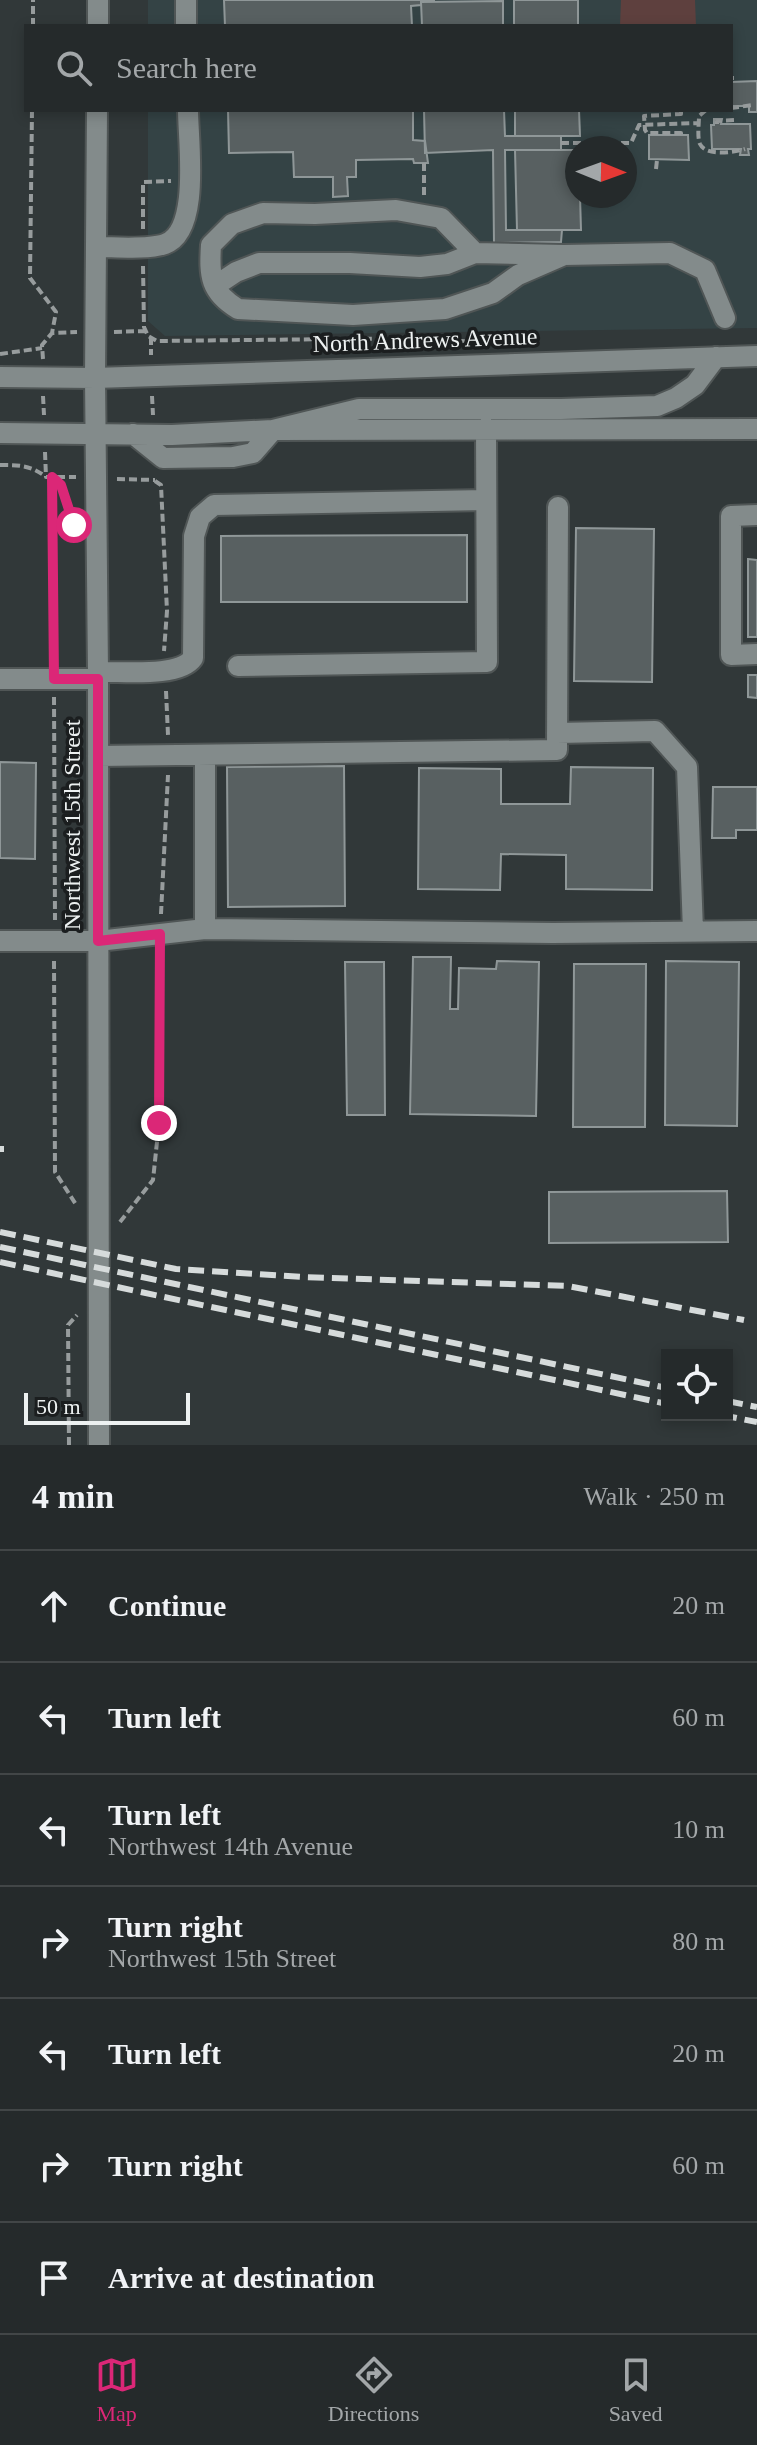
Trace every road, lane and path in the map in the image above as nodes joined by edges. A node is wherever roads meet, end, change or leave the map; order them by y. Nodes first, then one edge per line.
1 (33, 0) edge
2 (98, 0) edge
3 (186, 0) edge
4 (33, 24) edge
5 (98, 24) edge
6 (186, 24) edge
7 (753, 105) dead end
8 (733, 108) edge
9 (32, 112) edge
10 (97, 112) edge
11 (188, 112) edge
12 (681, 112) dead end
13 (704, 112) edge
14 (736, 120) dead end
15 (645, 123) junction
16 (699, 123) junction
17 (717, 124) dead end
18 (681, 135) dead end
19 (561, 143) dead end
20 (745, 149) dead end
21 (657, 160) dead end
22 (424, 163) dead end
23 (656, 169) dead end
24 (189, 181) junction
25 (143, 182) dead end
26 (424, 199) dead end
27 (97, 247) junction
28 (475, 253) junction
29 (564, 255) junction
30 (215, 286) junction
31 (725, 318) dead end
32 (52, 333) dead end
33 (42, 348) dead end
34 (0, 354) edge
35 (757, 356) edge
36 (716, 357) junction
37 (0, 377) edge
38 (95, 378) junction
39 (486, 428) junction
40 (757, 429) edge
41 (273, 430) junction
42 (0, 433) edge
43 (96, 434) junction
44 (0, 465) edge
45 (46, 477) dead end
46 (155, 481) dead end
47 (486, 500) junction
48 (558, 507) dead end
49 (757, 515) edge
50 (74, 525) dead end
51 (757, 654) edge
52 (238, 666) dead end
53 (163, 671) junction
54 (98, 676) junction
55 (0, 679) edge
56 (54, 679) junction
57 (557, 733) junction
58 (168, 755) junction
59 (205, 755) junction
60 (98, 756) junction
61 (205, 929) junction
62 (693, 931) junction
63 (757, 931) edge
64 (160, 934) junction
65 (0, 941) edge
66 (55, 941) junction
67 (98, 941) junction
68 (83, 1216) dead end
69 (113, 1230) dead end
70 (82, 1309) dead end
71 (69, 1445) edge
72 (99, 1445) edge

1 - 4 path
2 - 5 street
3 - 6 street
7 - 8 path
9 - 32 path
10 - 27 street, Northwest 15th Street
11 - 24 street
12 - 15 path
13 - 16 path
14 - 17 path
15 - 16 path
15 - 18 path
15 - 19 path
16 - 20 path
21 - 23 path
22 - 26 path
24 - 25 path
24 - 27 street
27 - 38 street, Northwest 15th Street
28 - 29 street
28 - 30 street
28 - 30 street
29 - 30 street
29 - 31 street
33 - 34 path
35 - 36 street, North Andrews Avenue
36 - 38 street, North Andrews Avenue
36 - 41 street
37 - 38 street, North Andrews Avenue
38 - 43 street, Northwest 15th Street
39 - 40 street
39 - 41 street
39 - 47 street
41 - 43 street
42 - 43 street
43 - 54 street, Northwest 15th Street
44 - 45 path
46 - 53 path
47 - 52 street
47 - 53 street
48 - 57 street
49 - 51 street
50 - 56 path
53 - 54 street
53 - 58 path
54 - 56 street
54 - 60 street, Northwest 15th Street
55 - 56 street
56 - 66 path
57 - 59 street
57 - 62 street
58 - 59 street
58 - 60 street
58 - 64 path
59 - 61 street
60 - 67 street, Northwest 15th Street
61 - 62 street
61 - 64 street
62 - 63 street
64 - 67 street
64 - 69 path
65 - 66 street
66 - 67 street
66 - 68 path
67 - 72 street, Northwest 15th Street
70 - 71 path

